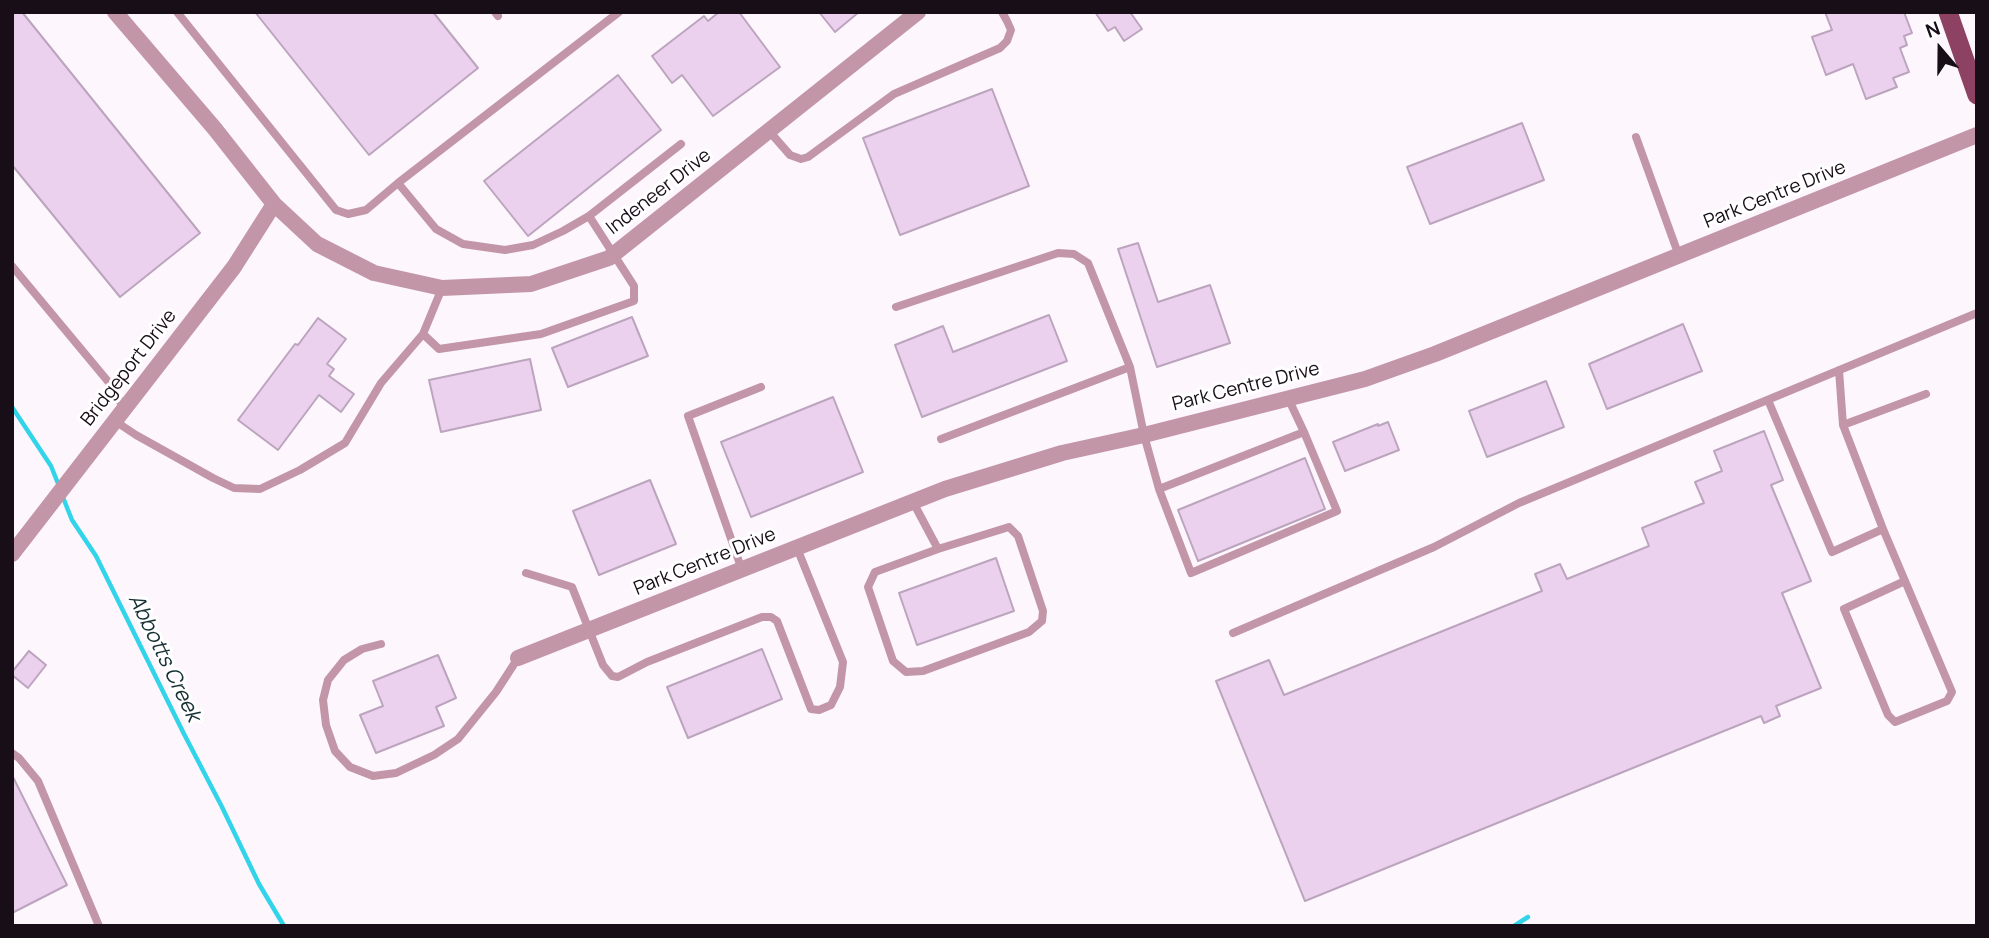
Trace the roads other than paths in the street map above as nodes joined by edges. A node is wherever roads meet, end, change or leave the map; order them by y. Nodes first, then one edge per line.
1 (177, 12) edge
2 (619, 12) edge
3 (918, 12) edge
4 (1002, 12) edge
5 (1948, 12) edge
6 (121, 14) edge
7 (1977, 94) edge
8 (769, 131) junction
9 (1977, 135) edge
10 (1636, 138) dead end
11 (681, 144) dead end
12 (398, 183) junction
13 (274, 204) junction
14 (589, 216) junction
15 (615, 254) junction
16 (1679, 256) junction
17 (12, 266) edge
18 (442, 288) junction
19 (896, 307) dead end
20 (1977, 313) edge
21 (423, 334) junction
22 (1130, 367) junction
23 (1839, 370) junction
24 (761, 387) dead end
25 (1926, 394) dead end
26 (1288, 398) junction
27 (1768, 400) junction
28 (120, 415) junction
29 (1843, 425) junction
30 (1304, 432) junction
31 (1144, 435) junction
32 (941, 439) dead end
33 (1159, 488) junction
34 (913, 502) junction
35 (1883, 529) junction
36 (17, 538) edge
37 (797, 548) junction
38 (938, 549) junction
39 (12, 554) edge
40 (742, 570) junction
41 (526, 573) dead end
42 (1905, 581) junction
43 (589, 630) junction
44 (1233, 633) dead end
45 (381, 644) dead end
46 (518, 658) joint
47 (12, 753) edge
48 (99, 926) edge

1 - 12 lane
2 - 12 lane
3 - 8 street, Indeneer Drive
4 - 8 lane
5 - 7 main road
6 - 13 street, Indeneer Drive
8 - 15 street, Indeneer Drive
9 - 16 street, Park Centre Drive
10 - 16 lane
11 - 14 lane
12 - 14 lane
13 - 18 street, Indeneer Drive
13 - 28 street, Bridgeport Drive
14 - 15 lane
15 - 18 street, Indeneer Drive
15 - 21 lane
16 - 26 street, Park Centre Drive
17 - 28 lane
18 - 21 lane
19 - 22 lane
20 - 23 lane
21 - 28 lane
22 - 31 lane
22 - 32 lane
23 - 27 lane
23 - 29 lane
24 - 40 lane
25 - 29 lane
26 - 30 lane
26 - 31 street, Park Centre Drive
27 - 35 lane
27 - 44 lane
28 - 36 street, Bridgeport Drive
29 - 35 lane
30 - 33 lane
30 - 33 lane
31 - 33 lane
31 - 34 street, Park Centre Drive
34 - 37 street, Park Centre Drive
34 - 38 lane
35 - 42 lane
36 - 39 street, Bridgeport Drive
37 - 40 street, Park Centre Drive
37 - 43 lane
38 - 38 lane
40 - 43 street, Park Centre Drive
41 - 43 lane
42 - 42 lane
43 - 46 street, Park Centre Drive
45 - 46 lane
47 - 48 lane

